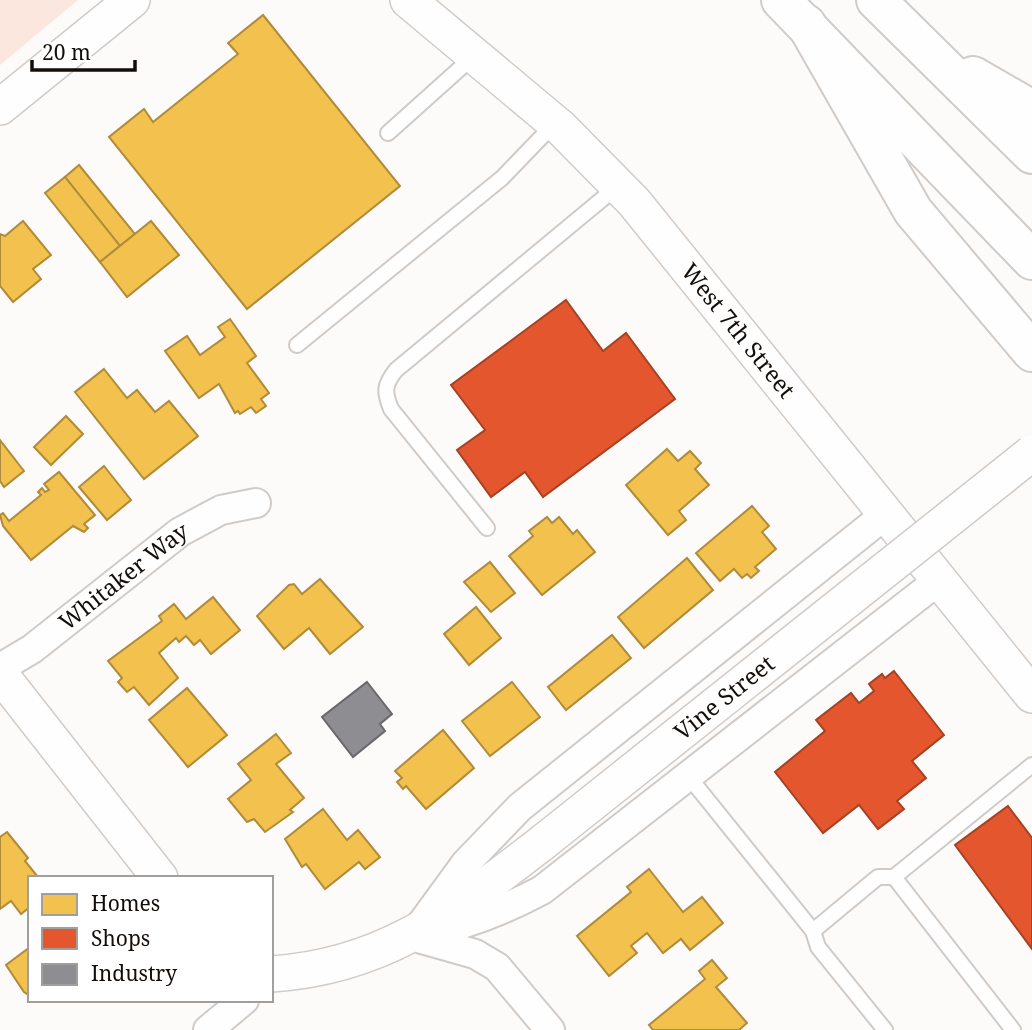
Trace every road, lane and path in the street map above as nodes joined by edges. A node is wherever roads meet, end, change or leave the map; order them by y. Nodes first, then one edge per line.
1 (132, 0) edge
2 (408, 0) edge
3 (876, 0) edge
4 (793, 12) edge
5 (922, 47) junction
6 (475, 55) junction
7 (0, 107) edge
8 (1032, 110) edge
9 (555, 122) junction
10 (388, 133) dead end
11 (1032, 154) edge
12 (619, 186) junction
13 (1032, 260) edge
14 (297, 345) dead end
15 (1032, 352) edge
16 (1032, 453) edge
17 (256, 503) dead end
18 (886, 514) junction
19 (487, 528) dead end
20 (939, 580) junction
21 (0, 668) edge
22 (0, 674) edge
23 (1032, 695) edge
24 (1032, 765) edge
25 (689, 777) junction
26 (158, 876) edge
27 (894, 877) junction
28 (813, 931) junction
29 (412, 937) junction
30 (281, 977) edge
31 (242, 1002) edge
32 (208, 1030) edge
33 (550, 1030) edge
34 (885, 1030) edge
35 (1013, 1030) edge

1 - 7 street
2 - 6 street, West 7th Street
3 - 5 highway
4 - 13 highway
4 - 15 highway
5 - 8 highway
5 - 11 highway
6 - 9 street, West 7th Street
6 - 10 lane
9 - 12 street, West 7th Street
9 - 14 lane
12 - 18 street, West 7th Street
12 - 19 lane
16 - 29 street, Vine Street, bridge
17 - 21 street, Whitaker Way
18 - 20 street, West 7th Street
18 - 29 street, Vine Street
20 - 23 street, West 7th Street
20 - 25 street, Vine Street
22 - 26 street
24 - 27 lane
25 - 28 lane
25 - 29 street, Vine Street
27 - 28 lane
27 - 35 lane
28 - 34 lane
29 - 30 street, Vine Street
29 - 33 street
31 - 32 street

